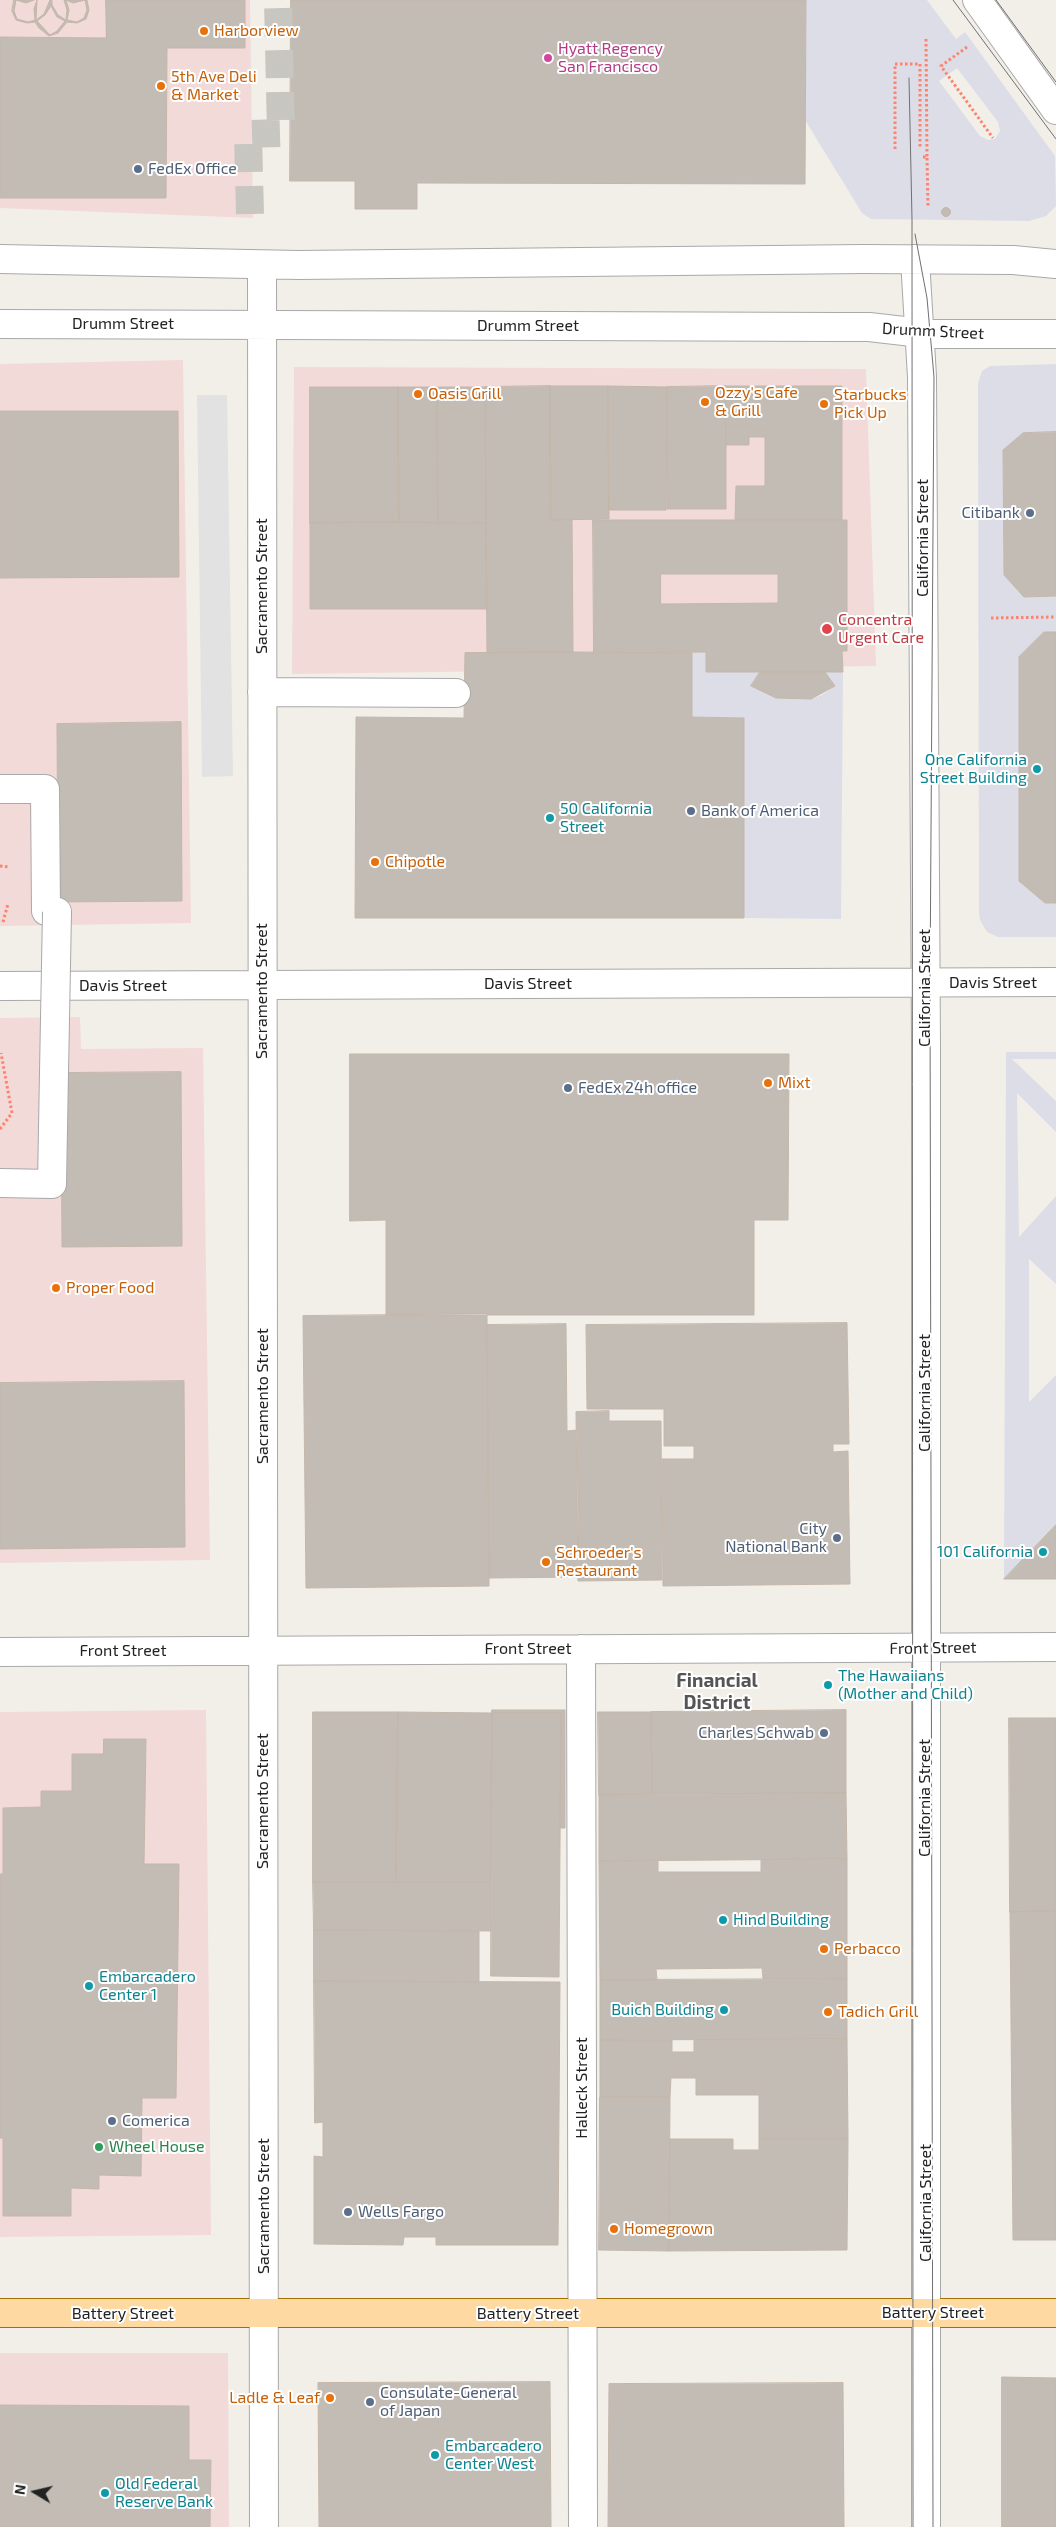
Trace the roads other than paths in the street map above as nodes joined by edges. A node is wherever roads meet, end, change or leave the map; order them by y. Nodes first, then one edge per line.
1 (976, 0) edge
2 (1056, 110) edge
3 (0, 259) edge
4 (915, 260) junction
5 (1056, 264) edge
6 (262, 265) junction
7 (0, 324) edge
8 (261, 325) junction
9 (920, 333) junction
10 (1056, 334) edge
11 (262, 692) junction
12 (456, 693) dead end
13 (0, 789) edge
14 (1056, 982) edge
15 (925, 983) junction
16 (262, 985) junction
17 (0, 986) edge
18 (0, 1183) edge
19 (925, 1647) junction
20 (1056, 1647) edge
21 (581, 1649) junction
22 (263, 1651) junction
23 (0, 1652) edge
24 (0, 2313) edge
25 (926, 2313) junction
26 (1056, 2313) edge
27 (264, 2314) junction
28 (583, 2314) junction
29 (264, 2527) edge
30 (583, 2527) edge
31 (926, 2527) edge

1 - 2 street
3 - 6 street
4 - 5 street
4 - 6 street
4 - 9 street, California Street
6 - 8 street, Sacramento Street
7 - 8 street, Drumm Street
8 - 9 street, Drumm Street
8 - 11 street, Sacramento Street
9 - 10 street, Drumm Street
9 - 15 street, California Street
11 - 12 street
11 - 16 street, Sacramento Street
13 - 18 street, bridge
14 - 15 street, Davis Street
15 - 16 street, Davis Street
15 - 19 street, California Street
16 - 17 street, Davis Street
16 - 22 street, Sacramento Street
19 - 20 street, Front Street
19 - 21 street, Front Street
19 - 25 street, California Street
21 - 22 street, Front Street
21 - 28 street, Halleck Street
22 - 23 street, Front Street
22 - 27 street, Sacramento Street
24 - 27 main road, Battery Street
25 - 26 main road, Battery Street
25 - 28 main road, Battery Street
25 - 31 street, California Street
27 - 28 main road, Battery Street
27 - 29 street, Sacramento Street
28 - 30 street, Halleck Street

